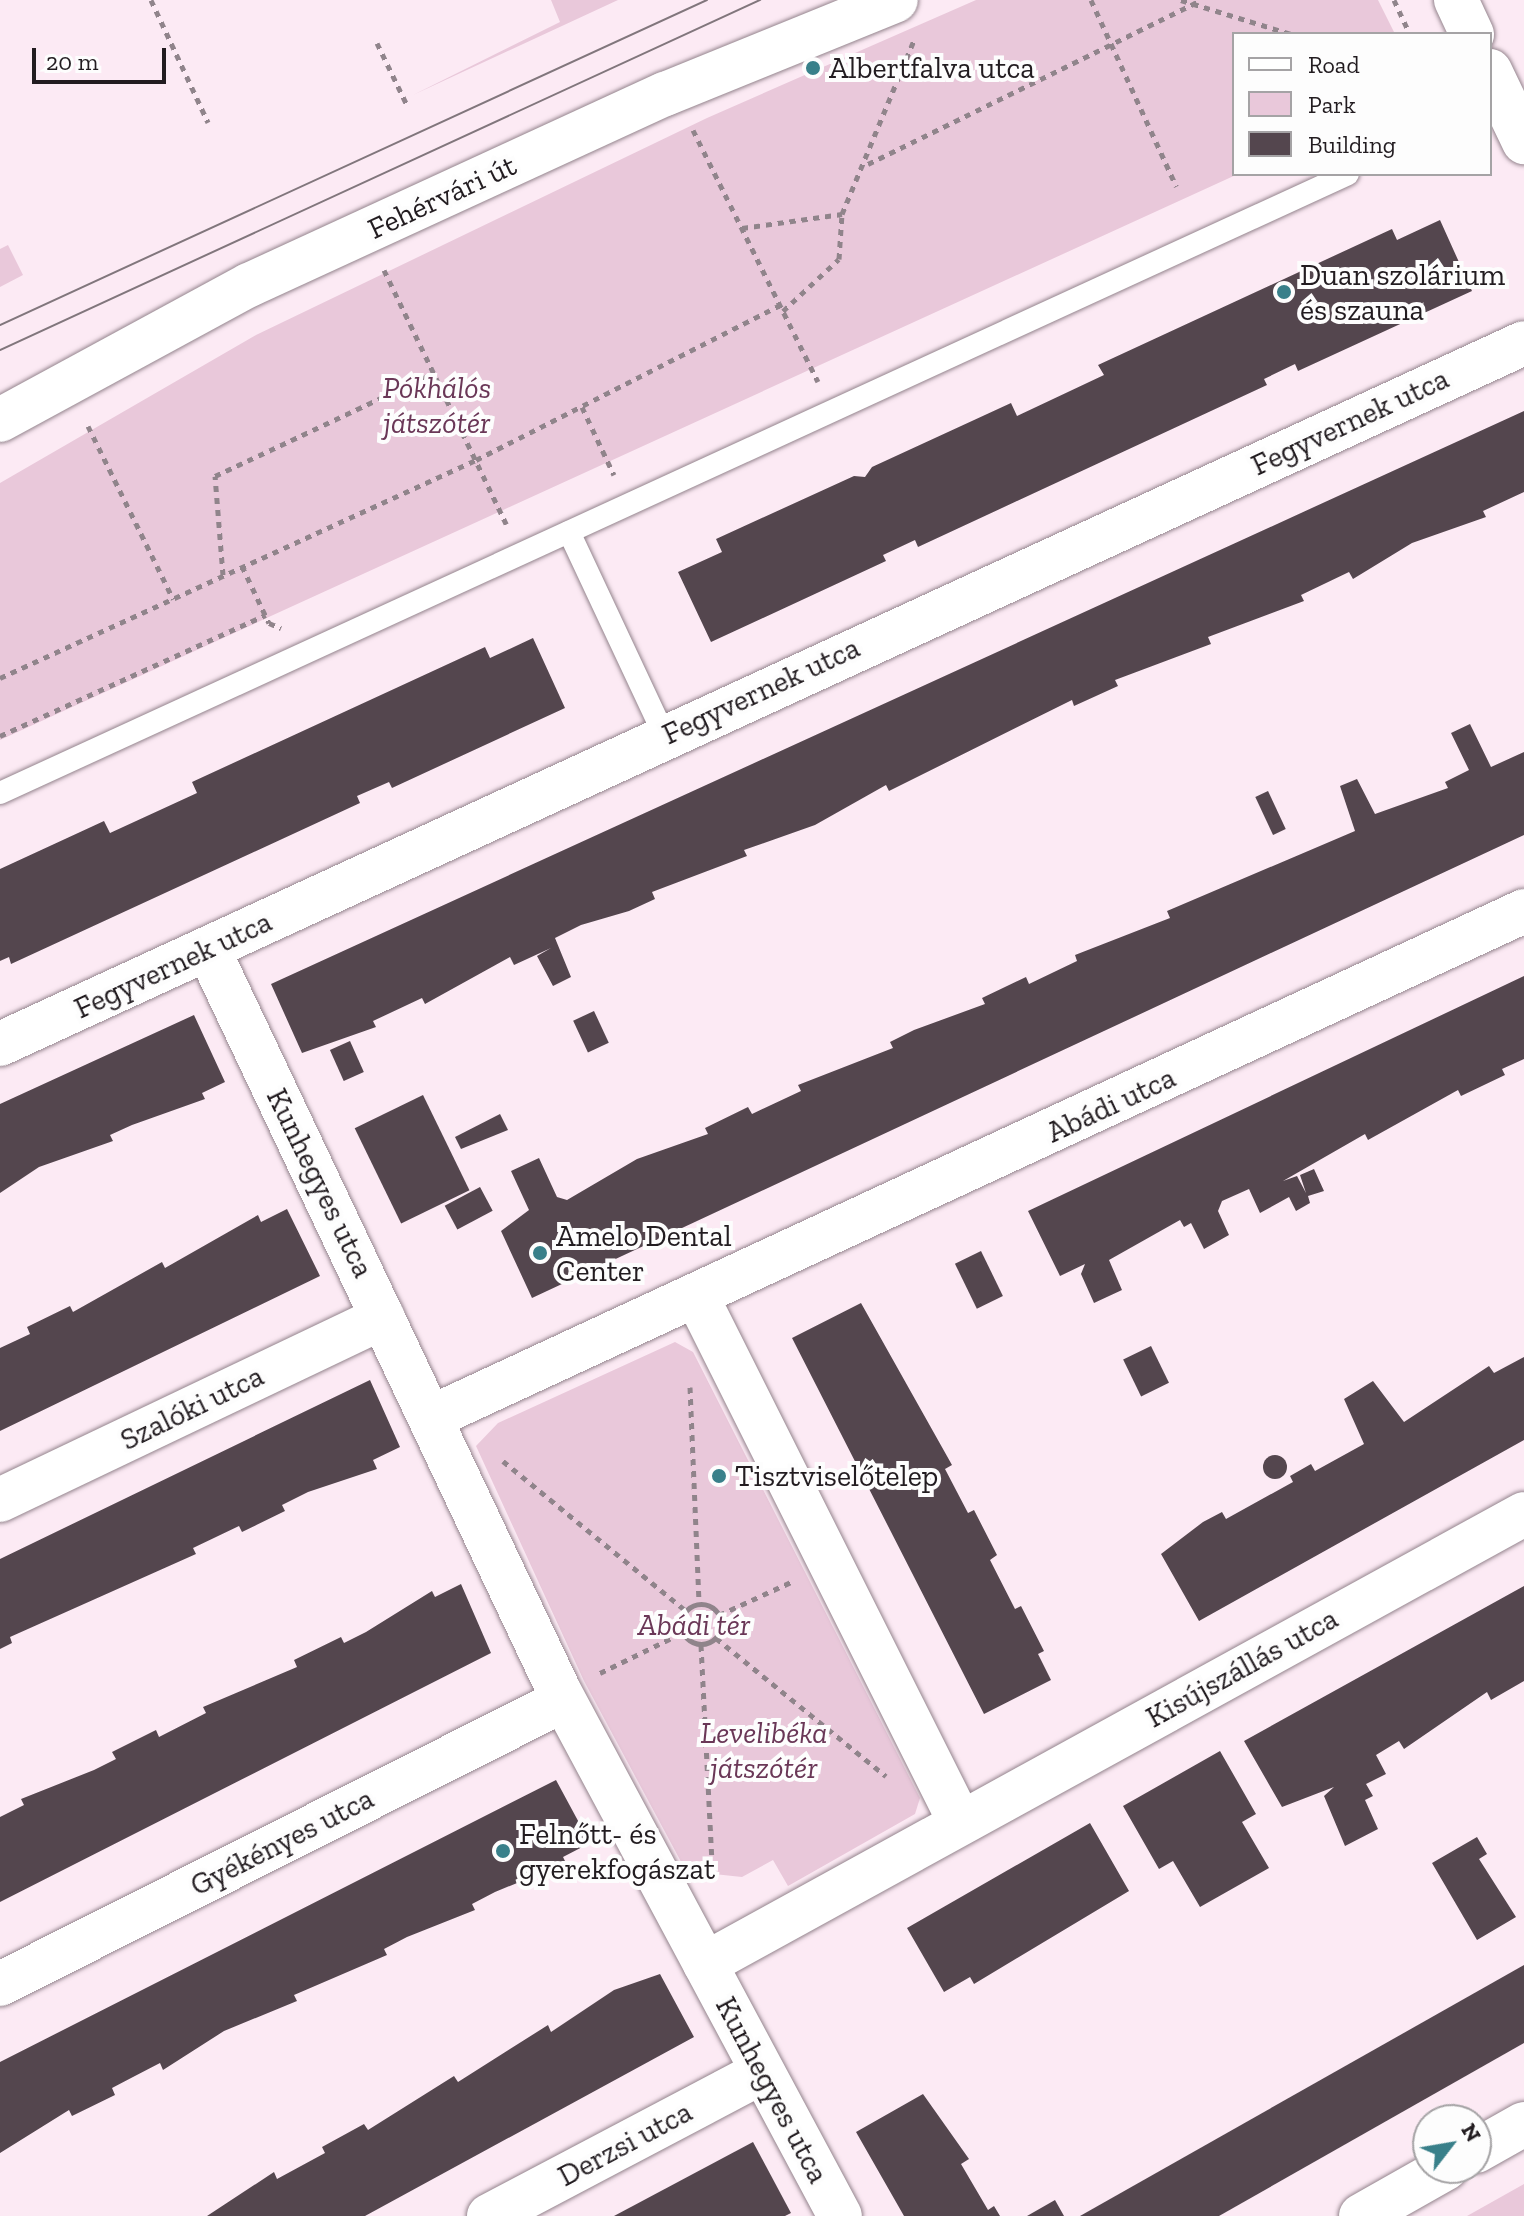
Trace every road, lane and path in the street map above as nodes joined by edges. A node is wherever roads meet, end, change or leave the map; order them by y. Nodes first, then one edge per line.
1 (151, 0) edge
2 (1091, 0) edge
3 (1181, 0) edge
4 (1394, 0) edge
5 (1456, 0) edge
6 (1200, 2) edge
7 (906, 17) edge
8 (1285, 32) edge
9 (1409, 32) edge
10 (1471, 32) edge
11 (377, 43) dead end
12 (1113, 48) junction
13 (1495, 93) edge
14 (408, 107) dead end
15 (687, 118) dead end
16 (208, 122) dead end
17 (1524, 142) edge
18 (868, 164) junction
19 (1344, 176) edge
20 (1176, 186) dead end
21 (842, 214) junction
22 (742, 228) junction
23 (382, 267) dead end
24 (780, 305) junction
25 (783, 311) junction
26 (1524, 343) edge
27 (434, 373) junction
28 (582, 407) junction
29 (832, 411) junction
30 (0, 420) edge
31 (88, 426) dead end
32 (476, 460) junction
33 (628, 504) junction
34 (569, 532) junction
35 (520, 554) junction
36 (242, 566) junction
37 (223, 575) junction
38 (173, 599) junction
39 (0, 678) edge
40 (664, 735) junction
41 (0, 736) edge
42 (0, 793) edge
43 (1524, 911) edge
44 (208, 949) junction
45 (0, 1044) edge
46 (698, 1299) junction
47 (383, 1317) junction
48 (690, 1381) dead end
49 (430, 1418) junction
50 (492, 1452) dead end
51 (0, 1500) edge
52 (1524, 1514) edge
53 (831, 1561) junction
54 (699, 1604) junction
55 (686, 1611) junction
56 (719, 1615) junction
57 (682, 1633) junction
58 (716, 1638) junction
59 (701, 1645) junction
60 (561, 1696) junction
61 (895, 1784) dead end
62 (960, 1822) junction
63 (714, 1889) dead end
64 (705, 1964) junction
65 (0, 1984) edge
66 (762, 2072) junction
67 (1524, 2124) edge
68 (1492, 2142) edge
69 (1418, 2184) edge
70 (489, 2216) edge
71 (840, 2216) edge
72 (1361, 2216) edge

1 - 16 path
2 - 12 path
3 - 6 path
4 - 9 path
5 - 10 street
6 - 8 path
6 - 12 path
7 - 18 path
7 - 30 street, Fehérvári út
11 - 14 path
12 - 18 path
12 - 20 path
13 - 17 street
15 - 22 path
18 - 21 path
19 - 29 lane
21 - 22 path
21 - 25 path
22 - 24 path
23 - 27 path
24 - 25 path
24 - 28 path
25 - 29 path
26 - 40 street, Fegyvernek utca
27 - 32 path
27 - 37 path
28 - 32 path
28 - 33 path
29 - 33 lane
31 - 38 path
32 - 35 path
32 - 36 path
33 - 34 lane
34 - 35 lane
34 - 40 lane
35 - 42 lane
36 - 37 path
36 - 41 path
37 - 38 path
38 - 39 path
40 - 44 street, Fegyvernek utca
43 - 46 street, Abádi utca
44 - 45 street, Fegyvernek utca
44 - 47 street, Kunhegyes utca
46 - 49 street
46 - 53 street
47 - 49 street, Kunhegyes utca
47 - 51 street, Szalóki utca
48 - 54 path
49 - 60 street
50 - 55 path
52 - 62 street, Kisújszállás utca
53 - 56 path
53 - 62 street
54 - 55 path
54 - 56 path
55 - 57 path
56 - 58 path
57 - 59 path
57 - 60 path
58 - 59 path
58 - 61 path
59 - 63 path
60 - 64 street
60 - 65 street, Gyékényes utca
62 - 64 street
64 - 66 street, Kunhegyes utca
66 - 70 street, Derzsi utca
66 - 71 street, Kunhegyes utca
67 - 68 street
69 - 72 street

